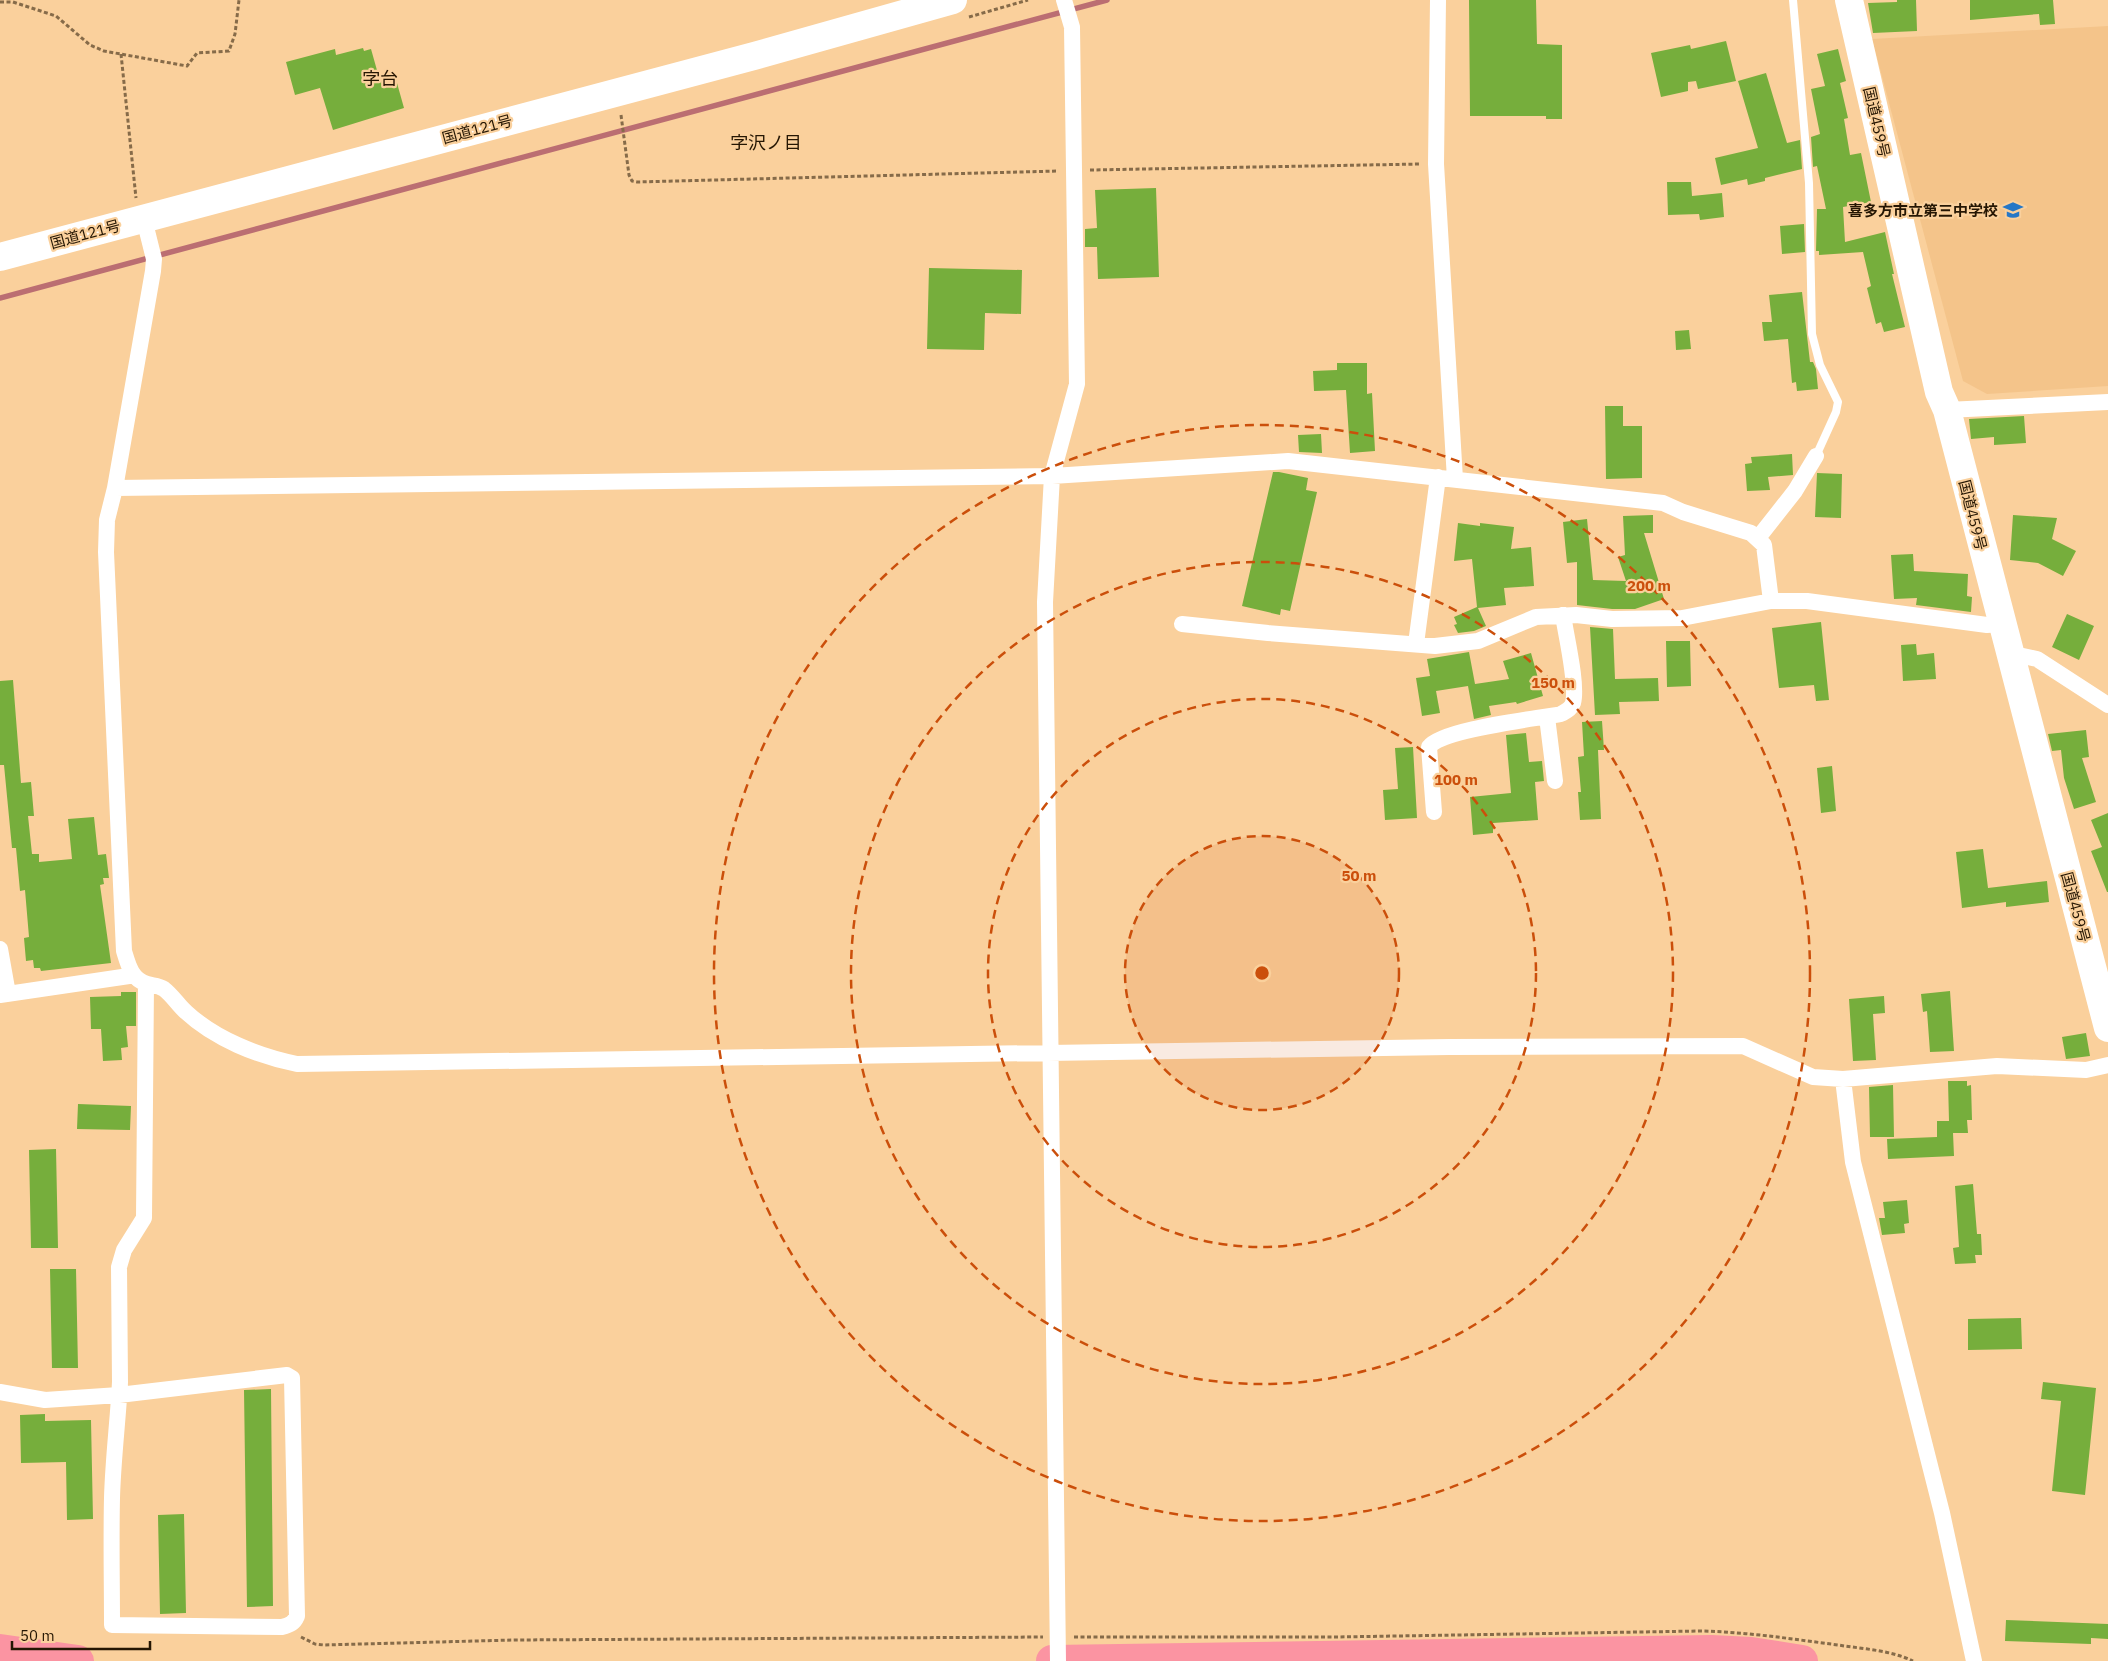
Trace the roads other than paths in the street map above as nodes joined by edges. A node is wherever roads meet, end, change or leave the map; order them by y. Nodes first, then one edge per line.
1 (953, 0) edge
2 (1064, 0) edge
3 (1438, 0) edge
4 (1793, 0) edge
5 (1849, 0) edge
6 (144, 219) junction
7 (0, 257) edge
8 (2108, 402) edge
9 (1947, 410) junction
10 (1816, 456) joint
11 (1052, 476) junction
12 (1438, 477) junction
13 (1455, 479) junction
14 (115, 488) junction
15 (1758, 538) junction
16 (1771, 601) junction
17 (1563, 616) junction
18 (1182, 624) dead end
19 (2001, 624) junction
20 (1416, 644) junction
21 (2009, 653) junction
22 (2108, 705) edge
23 (1547, 717) junction
24 (1555, 781) dead end
25 (1434, 812) dead end
26 (0, 949) edge
27 (130, 972) junction
28 (146, 984) junction
29 (4, 994) edge
30 (2108, 1028) edge
31 (1051, 1053) junction
32 (2108, 1065) edge
33 (1843, 1079) junction
34 (0, 1392) edge
35 (119, 1395) junction
36 (1058, 1661) edge
37 (1974, 1661) edge

1 - 6 highway, 国道121号
2 - 11 street
3 - 13 street
4 - 10 lane
5 - 9 highway, 国道459号
6 - 7 highway, 国道121号
6 - 14 street
8 - 9 street
9 - 19 highway, 国道459号
10 - 15 street
11 - 12 street
11 - 14 street
11 - 31 street
12 - 13 street
12 - 20 street
13 - 15 street
14 - 27 street
15 - 16 street
16 - 17 street
16 - 19 street
17 - 20 street
17 - 23 street
18 - 20 street
19 - 21 highway, 国道459号
21 - 22 street
21 - 30 highway, 国道459号
23 - 24 street
23 - 25 street
26 - 29 street
27 - 28 street
27 - 29 street
28 - 31 street
28 - 35 street
31 - 33 street
31 - 36 street
32 - 33 street
33 - 37 street
34 - 35 street
35 - 35 street

